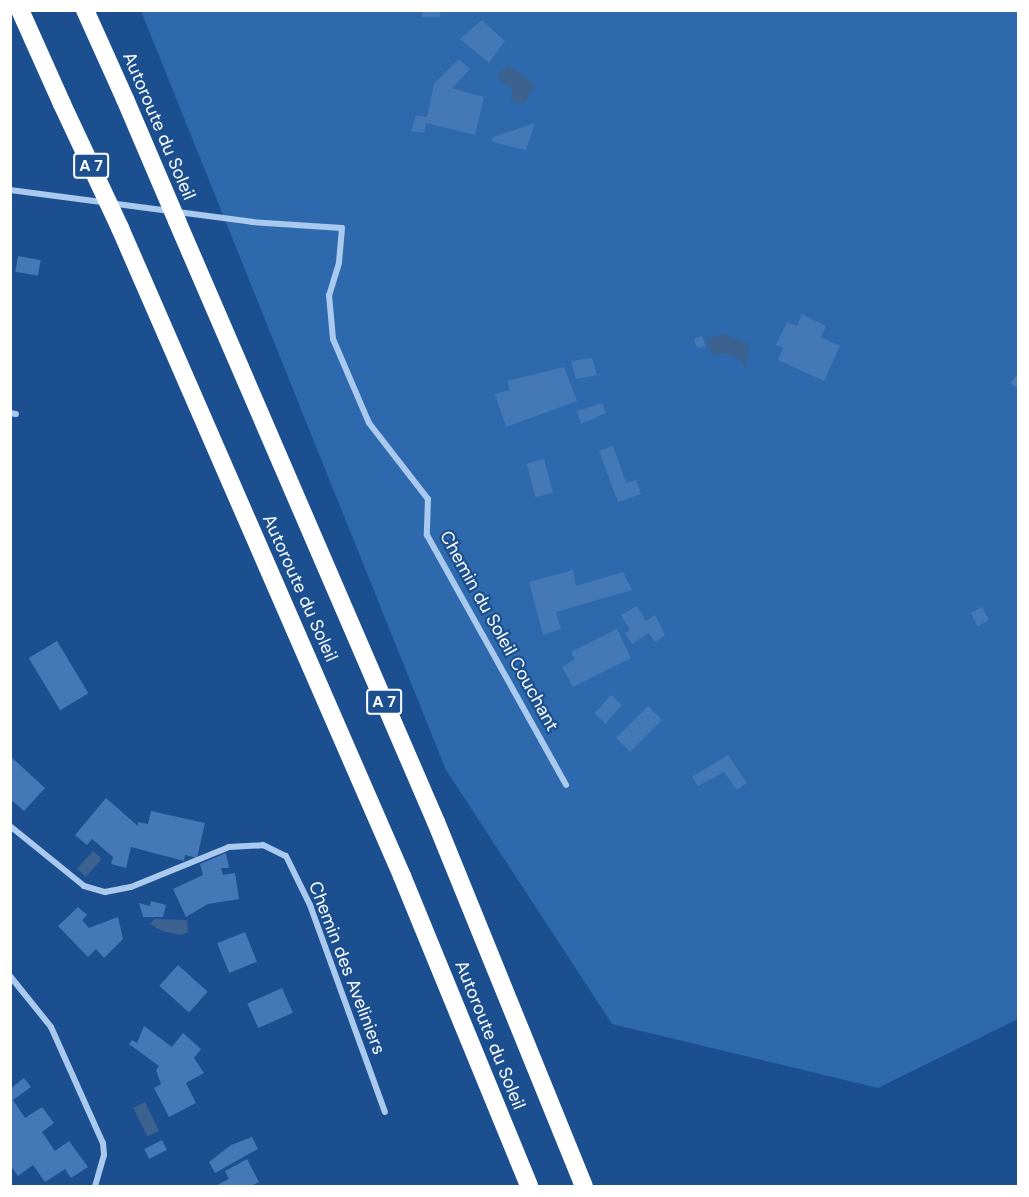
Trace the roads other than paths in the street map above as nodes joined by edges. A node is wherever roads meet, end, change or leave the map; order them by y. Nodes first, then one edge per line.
1 (20, 10) edge
2 (85, 10) edge
3 (10, 190) edge
4 (566, 785) dead end
5 (10, 826) edge
6 (10, 976) edge
7 (385, 1112) dead end
8 (95, 1186) edge
9 (530, 1186) edge
10 (584, 1186) edge

1 - 9 highway, Autoroute du Soleil / A 7, bridge
2 - 10 highway, Autoroute du Soleil / A 7, bridge
3 - 4 street, Chemin du Soleil Couchant
5 - 7 street, Chemin des Aveliniers
6 - 8 street

